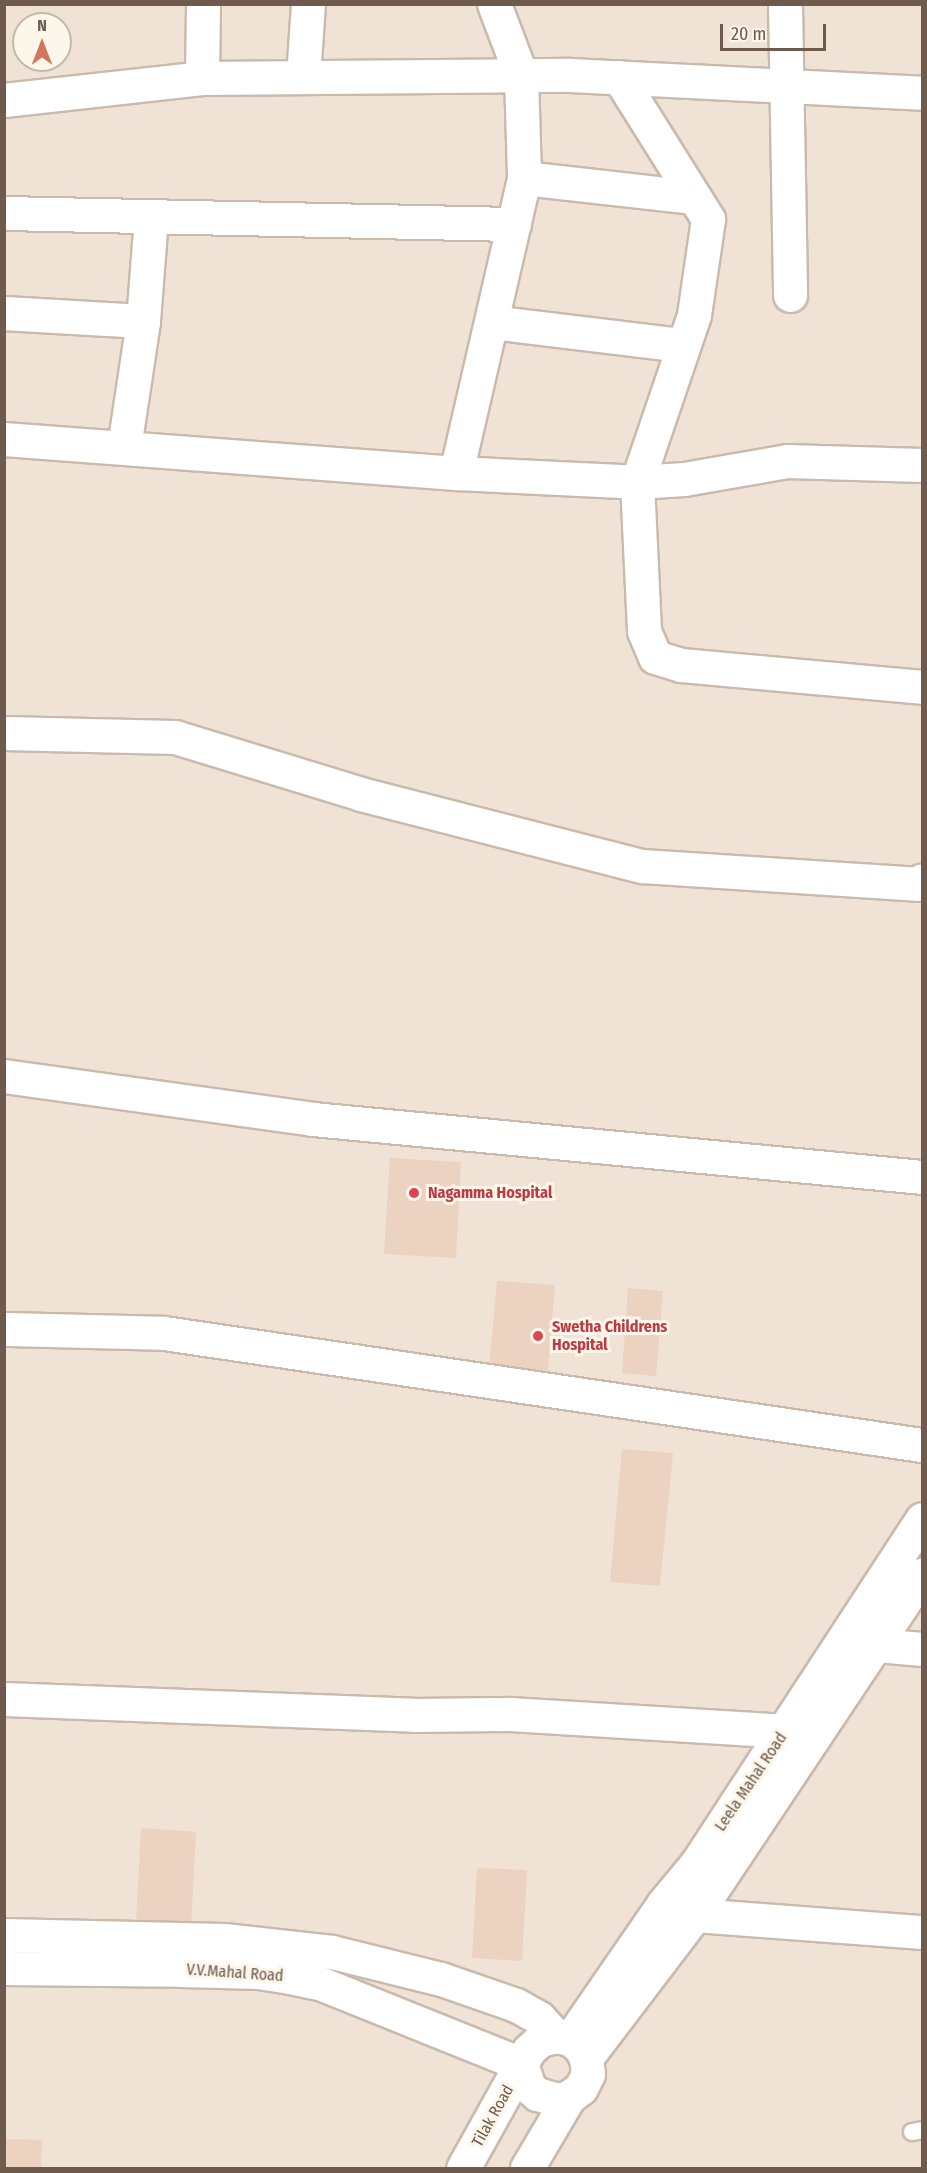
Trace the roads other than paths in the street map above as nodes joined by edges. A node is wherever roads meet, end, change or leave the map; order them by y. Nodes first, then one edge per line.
1 (203, 4) edge
2 (308, 4) edge
3 (494, 4) edge
4 (785, 4) edge
5 (521, 75) junction
6 (303, 77) junction
7 (619, 77) junction
8 (202, 78) junction
9 (786, 86) junction
10 (922, 93) edge
11 (4, 100) edge
12 (524, 178) junction
13 (694, 197) junction
14 (4, 213) edge
15 (151, 216) junction
16 (514, 224) junction
17 (790, 295) dead end
18 (4, 313) edge
19 (143, 321) junction
20 (492, 322) junction
21 (683, 345) junction
22 (4, 439) edge
23 (124, 447) junction
24 (922, 465) edge
25 (456, 473) junction
26 (637, 482) junction
27 (922, 687) edge
28 (4, 733) edge
29 (922, 880) edge
30 (4, 1076) edge
31 (922, 1177) edge
32 (4, 1329) edge
33 (922, 1445) edge
34 (922, 1519) edge
35 (922, 1575) edge
36 (877, 1645) junction
37 (922, 1649) edge
38 (4, 1699) edge
39 (786, 1731) junction
40 (663, 1904) junction
41 (695, 1916) junction
42 (922, 1932) edge
43 (4, 1935) edge
44 (4, 1968) edge
45 (593, 2002) junction
46 (516, 2005) junction
47 (571, 2044) junction
48 (521, 2064) junction
49 (569, 2097) junction
50 (464, 2169) edge
51 (527, 2169) edge

1 - 8 street
2 - 6 street
3 - 5 street
4 - 9 street
5 - 6 street
5 - 7 street
5 - 12 street
6 - 8 street
7 - 9 street
7 - 13 street
8 - 11 street
9 - 10 street
9 - 17 street
12 - 13 street
12 - 16 street
13 - 21 street
14 - 15 street
15 - 16 street
15 - 19 street
16 - 20 street
18 - 19 street
19 - 23 street
20 - 21 street
20 - 25 street
21 - 26 street
22 - 23 street
23 - 25 street
24 - 26 street
25 - 26 street
26 - 27 street
28 - 29 street
30 - 31 street
32 - 33 street
34 - 39 street, Leela Mahal Road
35 - 36 street, Leela Mahal Road
36 - 37 street
36 - 41 street, Leela Mahal Road
38 - 39 street
39 - 40 street, Leela Mahal Road
40 - 41 street
40 - 45 street, Leela Mahal Road
41 - 42 street
41 - 47 street, Leela Mahal Road
43 - 46 street, V.V.Mahal Road
44 - 48 street, V.V.Mahal Road
45 - 46 street, V.V.Mahal Road
45 - 47 street, Leela Mahal Road
46 - 47 street, V.V.Mahal Road
47 - 48 street
47 - 49 street
48 - 49 street
48 - 50 street, Tilak Road
49 - 51 street

